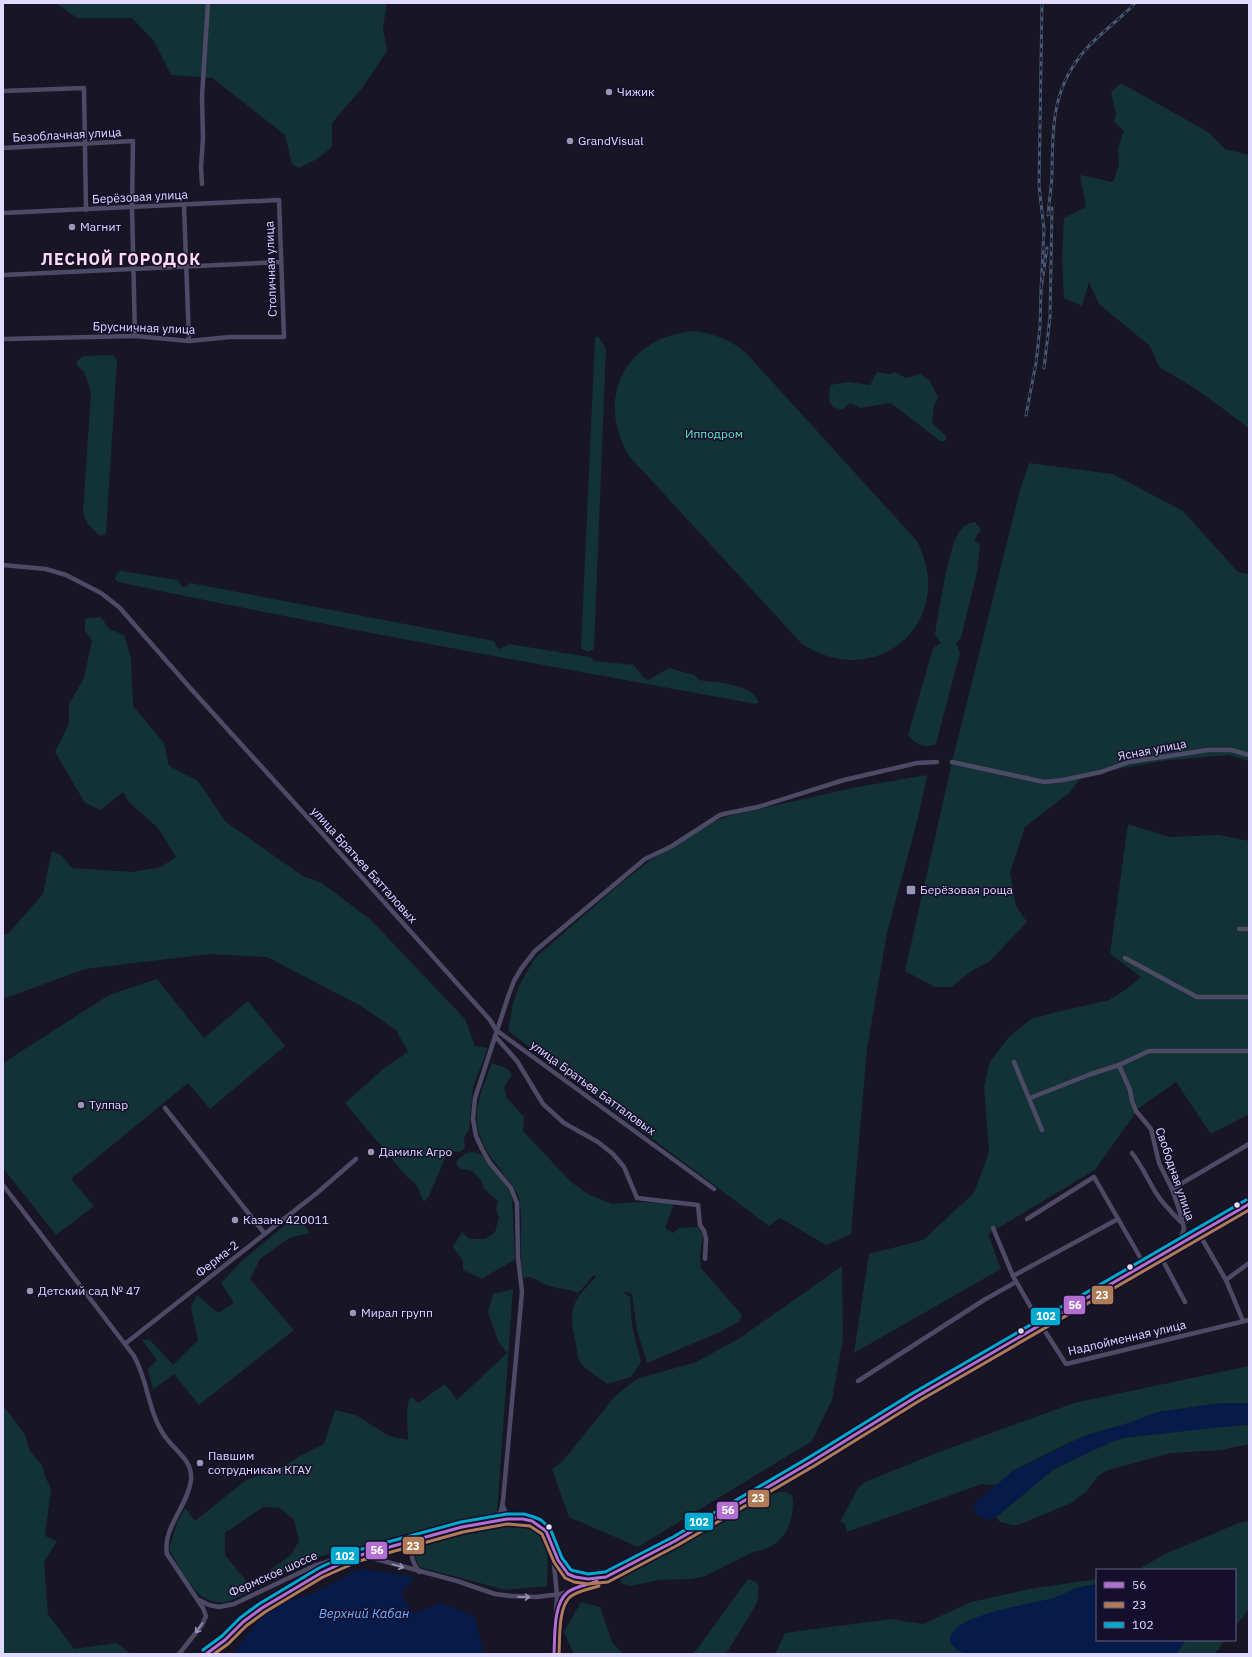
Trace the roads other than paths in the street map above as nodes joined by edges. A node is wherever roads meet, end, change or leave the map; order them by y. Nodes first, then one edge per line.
1 (208, 3) edge
2 (3, 91) edge
3 (84, 143) junction
4 (3, 148) edge
5 (202, 184) dead end
6 (279, 200) joint
7 (184, 205) junction
8 (132, 207) junction
9 (86, 210) junction
10 (3, 213) edge
11 (281, 262) junction
12 (187, 267) junction
13 (134, 269) junction
14 (3, 275) edge
15 (135, 336) junction
16 (284, 337) joint
17 (3, 339) edge
18 (189, 341) junction
19 (3, 565) edge
20 (1249, 755) edge
21 (937, 762) dead end
22 (952, 762) dead end
23 (1239, 929) dead end
24 (1249, 929) edge
25 (1125, 958) dead end
26 (1249, 997) edge
27 (496, 1030) junction
28 (495, 1036) junction
29 (1249, 1051) edge
30 (1014, 1062) dead end
31 (1119, 1065) junction
32 (1030, 1098) junction
33 (165, 1108) dead end
34 (1042, 1130) dead end
35 (1249, 1144) edge
36 (1132, 1153) dead end
37 (356, 1159) dead end
38 (3, 1185) edge
39 (714, 1189) dead end
40 (1172, 1189) junction
41 (1249, 1204) edge
42 (1027, 1219) dead end
43 (1118, 1219) junction
44 (1183, 1225) junction
45 (993, 1228) dead end
46 (1196, 1233) junction
47 (265, 1234) junction
48 (1173, 1247) junction
49 (1160, 1254) junction
50 (704, 1259) dead end
51 (1249, 1263) edge
52 (1144, 1264) junction
53 (1013, 1276) junction
54 (1226, 1280) junction
55 (1016, 1282) junction
56 (1185, 1302) dead end
57 (1249, 1320) edge
58 (1244, 1321) junction
59 (1041, 1325) junction
60 (126, 1343) junction
61 (858, 1381) dead end
62 (503, 1501) junction
63 (515, 1519) junction
64 (494, 1521) junction
65 (419, 1539) junction
66 (553, 1550) junction
67 (359, 1555) junction
68 (419, 1572) junction
69 (606, 1577) junction
70 (567, 1593) junction
71 (557, 1595) junction
72 (198, 1600) junction
73 (556, 1620) junction
74 (179, 1654) edge
75 (206, 1654) edge
76 (554, 1654) edge

1 - 5 street
2 - 3 street
3 - 4 street, Безоблачная улица
3 - 8 street, Безоблачная улица
3 - 9 street
6 - 7 street, Берёзовая улица
6 - 11 street, Столичная улица
7 - 8 street, Берёзовая улица
7 - 12 street
8 - 9 street, Берёзовая улица
8 - 13 street
9 - 10 street, Берёзовая улица
11 - 12 street
11 - 16 street, Столичная улица
12 - 13 street
12 - 18 street
13 - 14 street
13 - 15 street
15 - 17 street, Брусничная улица
15 - 18 street, Брусничная улица
16 - 18 street, Брусничная улица
19 - 27 street, улица Братьев Батталовых
20 - 22 street, Ясная улица
21 - 27 street
23 - 24 street
25 - 26 street
27 - 28 street
27 - 39 street, улица Братьев Батталовых
28 - 50 street
28 - 62 street
29 - 31 street
30 - 32 street
31 - 32 street
31 - 40 street, Свободная улица
32 - 34 street
33 - 47 street
35 - 40 street
36 - 44 street
37 - 47 street, Ферма-2
38 - 60 street
40 - 44 street, Свободная улица
41 - 46 street, Фермское шоссе
42 - 43 street
43 - 52 street
43 - 53 street
44 - 46 street
44 - 48 street, Свободная улица
45 - 53 street, Надпойменная улица
46 - 48 street, Фермское шоссе
46 - 54 street, Свободная улица
47 - 60 street, Ферма-2
48 - 49 street, Фермское шоссе
49 - 52 street, Фермское шоссе
49 - 56 street
51 - 54 street
52 - 59 street, Фермское шоссе
53 - 55 street, Надпойменная улица
54 - 58 street, Свободная улица
55 - 59 street, Надпойменная улица
55 - 61 street
57 - 58 street, Надпойменная улица
58 - 59 street, Надпойменная улица
59 - 69 street, Фермское шоссе
60 - 72 street
62 - 63 street
62 - 64 street
63 - 64 street, Фермское шоссе
63 - 66 street, Фермское шоссе
64 - 65 street, Фермское шоссе
65 - 67 street, Фермское шоссе
65 - 68 street
66 - 69 street, Фермское шоссе
66 - 71 street, Фермское шоссе
67 -> 68 street, Фермское шоссе
67 - 72 street, Фермское шоссе
67 - 75 street, Фермское шоссе
68 -> 71 street, Фермское шоссе
69 - 70 street, Фермское шоссе
70 - 71 street, Фермское шоссе
70 - 73 street
71 - 73 street, Фермское шоссе
72 -> 74 street
73 - 76 street

